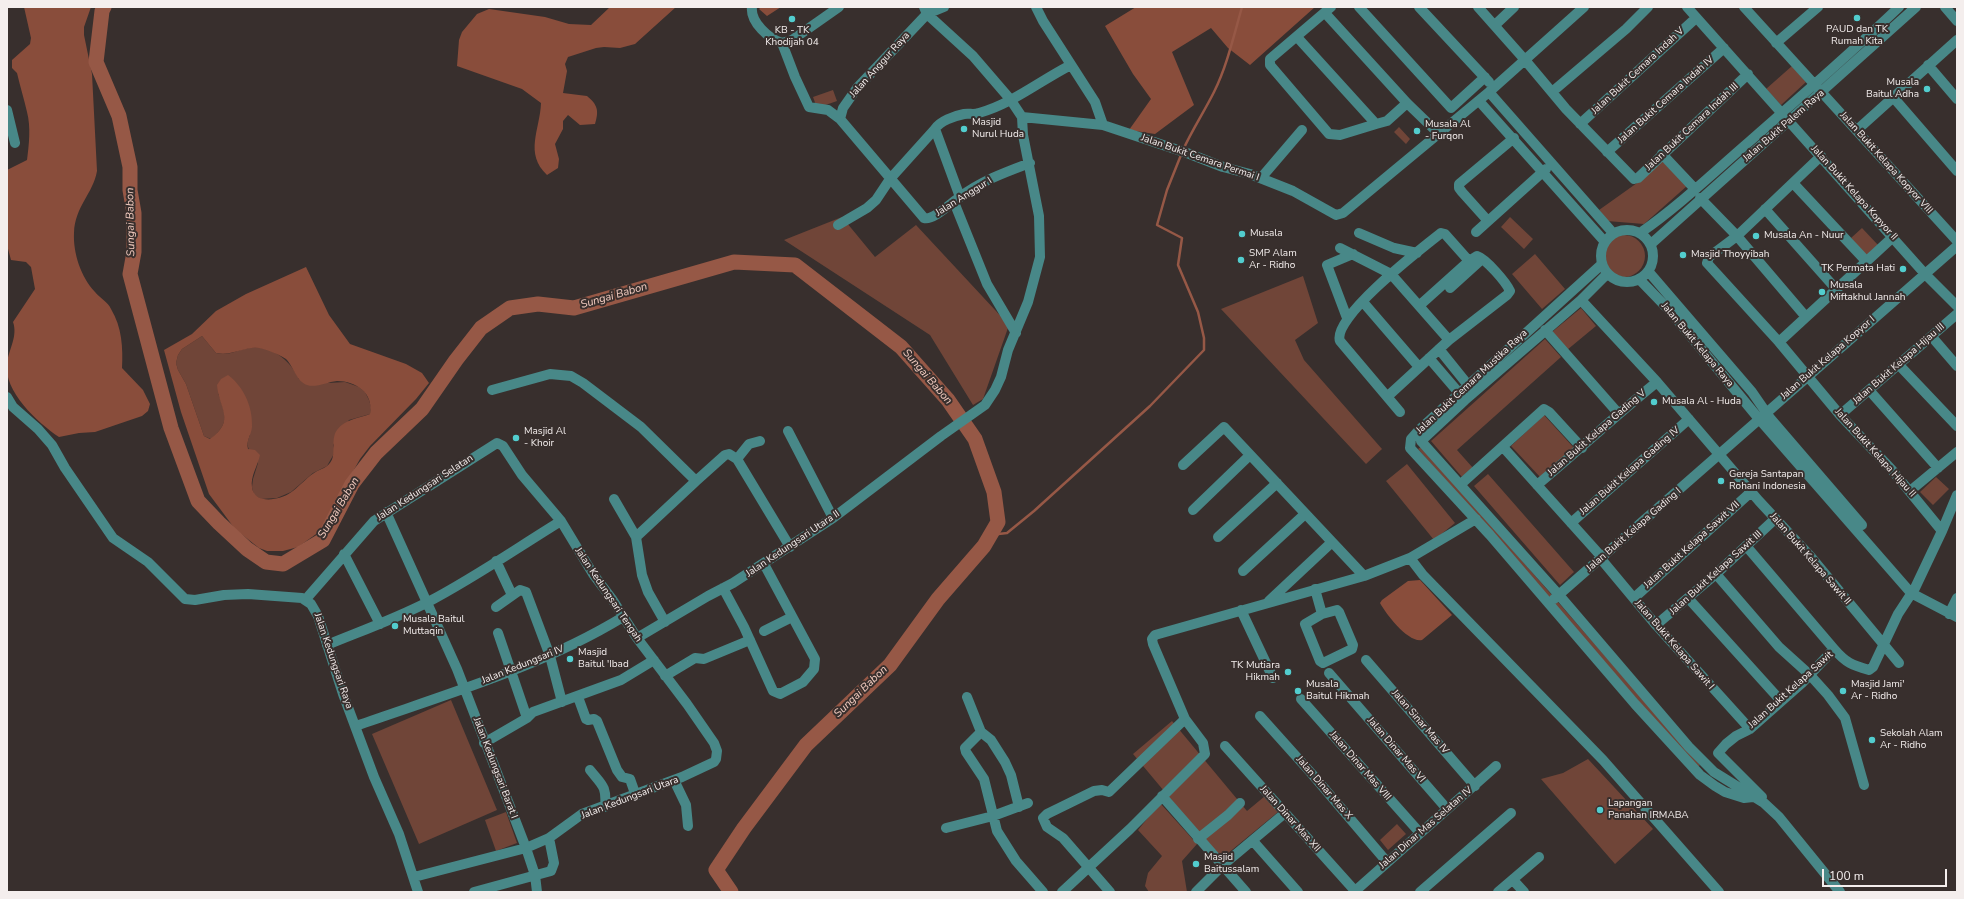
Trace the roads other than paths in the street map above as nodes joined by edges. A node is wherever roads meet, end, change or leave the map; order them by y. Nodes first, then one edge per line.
1 (752, 7) edge
2 (839, 7) edge
3 (944, 7) edge
4 (1036, 7) edge
5 (1359, 7) edge
6 (1419, 7) edge
7 (1478, 7) edge
8 (1514, 7) edge
9 (1584, 7) edge
10 (1648, 7) edge
11 (1687, 7) edge
12 (1744, 7) edge
13 (1899, 7) edge
14 (1916, 7) edge
15 (1945, 7) edge
16 (1814, 8) edge
17 (1328, 10) edge
18 (925, 11) edge
19 (1696, 18) junction
20 (1957, 21) edge
21 (1495, 25) junction
22 (1297, 37) junction
23 (1957, 40) edge
24 (782, 43) junction
25 (1776, 43) junction
26 (1724, 48) junction
27 (1526, 60) junction
28 (1071, 65) junction
29 (1928, 65) junction
30 (1748, 74) junction
31 (1485, 77) junction
32 (1814, 84) junction
33 (1492, 90) junction
34 (1552, 92) junction
35 (1822, 92) junction
36 (1893, 97) junction
37 (1010, 99) junction
38 (1957, 99) edge
39 (1480, 101) junction
40 (1407, 103) junction
41 (7, 110) edge
42 (1782, 112) junction
43 (1022, 117) junction
44 (840, 119) junction
45 (1790, 121) junction
46 (1376, 124) junction
47 (1580, 124) junction
48 (1103, 125) junction
49 (935, 129) junction
50 (1302, 130) dead end
51 (1857, 130) junction
52 (1439, 134) junction
53 (1514, 138) junction
54 (15, 143) dead end
55 (1607, 152) junction
56 (1662, 154) junction
57 (1821, 156) junction
58 (1739, 158) junction
59 (1030, 163) junction
60 (1552, 164) junction
61 (1957, 171) edge
62 (1542, 173) junction
63 (1261, 178) junction
64 (890, 179) junction
65 (1792, 183) junction
66 (1695, 189) junction
67 (1700, 198) junction
68 (957, 200) junction
69 (1766, 209) junction
70 (1488, 221) junction
71 (838, 225) dead end
72 (1476, 232) dead end
73 (1359, 233) dead end
74 (1613, 233) junction
75 (1640, 233) junction
76 (1737, 236) junction
77 (1892, 237) junction
78 (1957, 241) edge
79 (1604, 242) junction
80 (1650, 244) junction
81 (1957, 246) edge
82 (1340, 248) dead end
83 (1418, 253) junction
84 (1353, 254) junction
85 (1482, 258) junction
86 (1469, 261) junction
87 (1866, 261) junction
88 (1602, 264) junction
89 (1648, 271) junction
90 (1391, 274) junction
91 (1608, 274) junction
92 (1925, 274) junction
93 (1639, 279) junction
94 (1836, 289) junction
95 (1581, 300) junction
96 (1363, 302) junction
97 (1957, 306) edge
98 (1422, 308) junction
99 (1957, 314) edge
100 (1806, 317) junction
101 (1347, 318) junction
102 (1545, 330) junction
103 (1016, 333) junction
104 (1932, 337) junction
105 (1449, 340) junction
106 (1779, 342) junction
107 (1439, 349) junction
108 (1429, 358) junction
109 (1898, 365) junction
110 (1496, 366) junction
111 (1957, 366) edge
112 (1418, 367) junction
113 (1807, 376) junction
114 (1657, 382) junction
115 (1468, 385) junction
116 (492, 390) dead end
117 (1870, 390) junction
118 (1459, 393) junction
119 (1388, 396) junction
120 (7, 397) edge
121 (1400, 412) dead end
122 (1618, 413) junction
123 (1840, 415) junction
124 (1763, 416) junction
125 (1690, 419) junction
126 (1957, 426) edge
127 (788, 431) dead end
128 (1416, 440) junction
129 (760, 441) dead end
130 (503, 446) joint
131 (1503, 447) junction
132 (1582, 448) junction
133 (1957, 452) edge
134 (1250, 455) junction
135 (1720, 455) junction
136 (737, 459) junction
137 (1183, 465) dead end
138 (1938, 468) junction
139 (696, 480) junction
140 (1277, 484) junction
141 (1461, 484) junction
142 (1537, 485) junction
143 (1751, 492) junction
144 (1910, 492) junction
145 (1957, 495) edge
146 (614, 499) dead end
147 (1193, 510) dead end
148 (386, 512) junction
149 (1305, 514) junction
150 (833, 518) junction
151 (1476, 519) junction
152 (1775, 519) junction
153 (561, 521) junction
154 (1571, 523) junction
155 (1942, 531) junction
156 (636, 537) junction
157 (1218, 537) dead end
158 (1332, 542) junction
159 (790, 547) junction
160 (1746, 547) junction
161 (344, 554) junction
162 (1410, 558) junction
163 (1601, 559) junction
164 (496, 561) junction
165 (764, 564) junction
166 (1243, 571) dead end
167 (1716, 574) junction
168 (1364, 576) junction
169 (723, 588) junction
170 (1315, 589) junction
171 (1913, 590) junction
172 (512, 595) junction
173 (1559, 595) junction
174 (1634, 598) junction
175 (1688, 598) junction
176 (1957, 598) edge
177 (306, 599) junction
178 (428, 602) junction
179 (1268, 602) junction
180 (1548, 603) junction
181 (496, 607) dead end
182 (1241, 610) junction
183 (1322, 614) junction
184 (1953, 615) edge
185 (623, 616) junction
186 (792, 617) junction
187 (665, 622) junction
188 (380, 624) junction
189 (1656, 625) junction
190 (764, 630) dead end
191 (498, 632) dead end
192 (637, 638) junction
193 (750, 640) junction
194 (327, 645) junction
195 (1884, 646) junction
196 (1834, 649) junction
197 (550, 656) junction
198 (654, 660) junction
199 (1366, 660) dead end
200 (1899, 663) dead end
201 (510, 672) junction
202 (1328, 673) dead end
203 (1810, 675) junction
204 (666, 676) junction
205 (1273, 678) dead end
206 (464, 687) junction
207 (578, 697) junction
208 (966, 697) dead end
209 (1301, 699) dead end
210 (1781, 701) junction
211 (562, 702) junction
212 (1260, 716) dead end
213 (527, 718) junction
214 (1185, 719) junction
215 (356, 726) junction
216 (1750, 729) junction
217 (981, 732) junction
218 (484, 743) junction
219 (714, 743) joint
220 (1225, 746) dead end
221 (1718, 753) junction
222 (1705, 764) junction
223 (1496, 766) dead end
224 (590, 770) dead end
225 (674, 780) junction
226 (1864, 785) dead end
227 (1475, 786) junction
228 (636, 796) junction
229 (1162, 796) junction
230 (1753, 797) junction
231 (1240, 802) dead end
232 (1764, 803) junction
233 (605, 806) junction
234 (1447, 809) junction
235 (1285, 813) junction
236 (1511, 813) dead end
237 (993, 816) junction
238 (688, 826) dead end
239 (946, 828) dead end
240 (1420, 833) junction
241 (549, 838) junction
242 (1198, 838) junction
243 (1253, 841) junction
244 (526, 848) junction
245 (1539, 857) dead end
246 (1387, 862) junction
247 (1223, 865) junction
248 (1089, 868) junction
249 (535, 875) junction
250 (414, 877) junction
251 (1513, 880) junction
252 (418, 892) edge
253 (474, 892) edge
254 (537, 892) edge
255 (1044, 892) edge
256 (1062, 892) edge
257 (1110, 892) edge
258 (1196, 892) edge
259 (1246, 892) edge
260 (1298, 892) edge
261 (1355, 892) edge
262 (1420, 892) edge
263 (1498, 892) edge
264 (1524, 892) edge
265 (1720, 892) edge
266 (1840, 892) edge

1 - 24 street
2 - 24 street
3 - 18 street
4 - 28 street
5 - 31 street
6 - 31 street
7 - 21 street
8 - 21 street
9 - 27 street, Jalan Bukit Cemara Permai I
10 - 34 street
11 - 19 street, Jalan Bukit Kelapa Kopyor II
12 - 25 street, Jalan Bukit Kelapa Kopyor VIII
13 - 32 street, Jalan Bukit Palem Raya
14 - 35 street, Jalan Bukit Palem Raya
15 - 20 street
16 - 25 street
17 - 22 street
17 - 40 street
18 - 37 street
18 - 44 street, Jalan Anggur Raya
19 - 26 street, Jalan Bukit Kelapa Kopyor II
19 - 47 street, Jalan Bukit Cemara Indah V
21 - 27 street
22 - 46 street
22 - 46 street
23 - 29 street
24 - 44 street
25 - 32 street, Jalan Bukit Kelapa Kopyor VIII
26 - 30 street, Jalan Bukit Kelapa Kopyor II
26 - 55 street, Jalan Bukit Cemara Indah IV
27 - 33 street, Jalan Bukit Cemara Permai I
27 - 34 street
28 - 37 street
28 - 48 street
29 - 36 street
29 - 38 street
30 - 42 street, Jalan Bukit Kelapa Kopyor II
30 - 56 street, Jalan Bukit Cemara Indah III
31 - 33 street
32 - 35 street, Jalan Bukit Kelapa Kopyor VIII
32 - 42 street, Jalan Bukit Palem Raya
33 - 39 street, Jalan Bukit Cemara Permai I
33 - 60 street
34 - 47 street
35 - 45 street, Jalan Bukit Palem Raya
35 - 51 street, Jalan Bukit Kelapa Kopyor VIII
36 - 51 street
36 - 61 street
37 - 43 street
37 - 49 street
39 - 52 street, Jalan Bukit Cemara Permai I
39 - 53 street
40 - 46 street
40 - 52 street
41 - 54 street
42 - 45 street, Jalan Bukit Kelapa Kopyor II
42 - 58 street, Jalan Bukit Palem Raya
43 - 48 street, Jalan Bukit Cemara Permai I
43 - 59 street, Jalan Kedungsari Utara II
44 - 64 street
45 - 57 street, Jalan Bukit Kelapa Kopyor II
45 - 58 street, Jalan Bukit Palem Raya
47 - 55 street
48 - 63 street, Jalan Bukit Cemara Permai I
49 - 64 street
49 - 68 street
50 - 63 street
51 - 78 street, Jalan Bukit Kelapa Kopyor VIII
52 - 63 street, Jalan Bukit Cemara Permai I
53 - 62 street
53 - 70 street
55 - 56 street, Jalan Bukit Cemara Indah III
56 - 66 street
57 - 65 street
57 - 77 street, Jalan Bukit Kelapa Kopyor II
58 - 66 street, Jalan Bukit Palem Raya
58 - 67 street, Jalan Bukit Palem Raya
59 - 68 street, Jalan Anggur I
59 - 103 street, Jalan Kedungsari Utara II
60 - 62 street
60 - 74 street
62 - 70 street
62 - 79 street
64 - 68 street, Jalan Anggur I
64 - 71 street
65 - 69 street
65 - 87 street
66 - 75 street, Jalan Bukit Palem Raya
67 - 76 street
67 - 80 street, Jalan Bukit Palem Raya
68 - 103 street
69 - 76 street
69 - 94 street
70 - 72 street
73 - 83 street
74 - 75 street
74 - 79 street
75 - 80 street
76 - 100 street
76 - 106 street, Jalan Bukit Kelapa Hijau II
77 - 87 street
77 - 92 street, Jalan Bukit Kelapa Kopyor II
79 - 88 street
80 - 89 street
81 - 92 street, Jalan Bukit Kelapa Kopyor I
82 - 84 street
83 - 86 street
83 - 90 street
84 - 90 street
84 - 101 street
85 - 86 street
85 - 98 street
85 - 105 street
86 - 98 street
87 - 94 street
88 - 91 street
88 - 110 street, Jalan Bukit Cemara Mustika Raya
89 - 93 street
89 - 124 street, Jalan Bukit Kelapa Raya
90 - 96 street
90 - 98 street
91 - 93 street
91 - 95 street, Jalan Bukit Cemara Mustika Raya
92 - 97 street, Jalan Bukit Kelapa Kopyor II
92 - 113 street, Jalan Bukit Kelapa Kopyor I
93 - 124 street, Jalan Bukit Kelapa Raya
94 - 100 street
95 - 102 street, Jalan Bukit Cemara Mustika Raya
95 - 114 street, Jalan Bukit Kelapa Sawit II
96 - 101 street
96 - 112 street
98 - 105 street
99 - 104 street, Jalan Bukit Kelapa Hijau III
100 - 106 street
101 - 119 street
102 - 110 street, Jalan Bukit Cemara Mustika Raya
102 - 122 street
103 - 150 street, Jalan Kedungsari Utara II
104 - 109 street, Jalan Bukit Kelapa Hijau III
104 - 111 street
105 - 107 street
106 - 113 street, Jalan Bukit Kelapa Hijau II
107 - 108 street
107 - 115 street
108 - 112 street
108 - 118 street
109 - 117 street, Jalan Bukit Kelapa Hijau III
109 - 126 street
110 - 115 street, Jalan Bukit Cemara Mustika Raya
110 - 128 street, Jalan Bukit Cemara Mustika Raya
112 - 119 street
113 - 123 street, Jalan Bukit Kelapa Hijau II
113 - 124 street, Jalan Bukit Kelapa Kopyor I
114 - 122 street, Jalan Bukit Kelapa Gading V
114 - 125 street, Jalan Bukit Kelapa Sawit II
115 - 118 street, Jalan Bukit Cemara Mustika Raya
116 - 139 street
117 - 123 street, Jalan Bukit Kelapa Hijau III
117 - 138 street
118 - 128 street, Jalan Bukit Cemara Mustika Raya
119 - 121 street
120 - 177 street
122 - 132 street, Jalan Bukit Kelapa Gading V
123 - 144 street, Jalan Bukit Kelapa Hijau II
124 - 135 street, Jalan Bukit Kelapa Kopyor I
124 - 171 street, Jalan Bukit Kelapa Raya
125 - 135 street, Jalan Bukit Kelapa Sawit II
125 - 154 street, Jalan Bukit Kelapa Gading IV
127 - 150 street
128 - 141 street
128 - 151 street
129 - 136 street
130 - 148 street, Jalan Kedungsari Selatan
130 - 153 street, Jalan Kedungsari Tengah
131 - 132 street
131 - 141 street
131 - 142 street, Jalan Bukit Kelapa Sawit I
132 - 142 street, Jalan Bukit Kelapa Gading V
133 - 138 street
134 - 137 street
134 - 140 street
134 - 147 street
135 - 143 street, Jalan Bukit Kelapa Sawit II
135 - 163 street, Jalan Bukit Kelapa Gading I
136 - 139 street
136 - 159 street
138 - 144 street
139 - 156 street
140 - 149 street
140 - 157 street
141 - 173 street
142 - 154 street, Jalan Bukit Kelapa Sawit I
143 - 152 street, Jalan Bukit Kelapa Sawit II
143 - 174 street, Jalan Bukit Kelapa Sawit VII
144 - 155 street, Jalan Bukit Kelapa Hijau II
145 - 155 street, Jalan Bukit Kelapa Sawit
146 - 156 street
148 - 161 street, Jalan Kedungsari Selatan
148 - 178 street, Jalan Kedungsari Barat I
149 - 158 street
149 - 166 street
150 - 159 street, Jalan Kedungsari Utara II
151 - 162 street
151 - 180 street
152 - 160 street, Jalan Bukit Kelapa Sawit III
152 - 195 street, Jalan Bukit Kelapa Sawit II
153 - 164 street
153 - 185 street, Jalan Kedungsari Tengah
154 - 163 street, Jalan Bukit Kelapa Sawit I
155 - 171 street, Jalan Bukit Kelapa Sawit
156 - 187 street
158 - 168 street
158 - 179 street
159 - 165 street, Jalan Kedungsari Utara II
160 - 167 street, Jalan Bukit Kelapa Sawit III
160 - 196 street
161 - 177 street, Jalan Kedungsari Selatan
161 - 188 street
162 - 168 street
162 - 265 street
163 - 173 street, Jalan Bukit Kelapa Gading I
163 - 174 street, Jalan Bukit Kelapa Sawit I
164 - 172 street
164 - 178 street
165 - 169 street, Jalan Kedungsari Utara II
165 - 186 street
167 - 175 street, Jalan Bukit Kelapa Sawit III
167 - 203 street
168 - 170 street
169 - 187 street, Jalan Kedungsari Utara II
169 - 193 street
170 - 179 street
170 - 183 street
171 - 184 street
171 - 195 street, Jalan Bukit Kelapa Sawit
172 - 181 street
172 - 197 street
173 - 180 street, Jalan Bukit Kelapa Gading I
173 - 222 street
174 - 189 street, Jalan Bukit Kelapa Sawit I
175 - 189 street, Jalan Bukit Kelapa Sawit III
175 - 210 street
176 - 184 street
177 - 194 street, Jalan Kedungsari Raya
178 - 188 street
178 - 206 street, Jalan Kedungsari Barat I
179 - 182 street
180 - 230 street
182 - 205 street
182 - 214 street
183 - 183 street
185 - 192 street, Jalan Kedungsari Tengah
185 - 197 street, Jalan Kedungsari IV
186 - 190 street
186 - 193 street
187 - 192 street, Jalan Kedungsari Utara II
188 - 194 street
189 - 216 street, Jalan Bukit Kelapa Sawit I
191 - 201 street
192 - 198 street, Jalan Kedungsari Tengah
193 - 204 street
194 - 215 street, Jalan Kedungsari Raya
195 - 196 street, Jalan Bukit Kelapa Sawit
195 - 200 street, Jalan Bukit Kelapa Sawit II
196 - 203 street, Jalan Bukit Kelapa Sawit
197 - 201 street, Jalan Kedungsari IV
197 - 211 street
198 - 204 street, Jalan Kedungsari Tengah
198 - 207 street
199 - 227 street, Jalan Sinar Mas IV
201 - 206 street, Jalan Kedungsari IV
201 - 213 street
202 - 234 street, Jalan Dinar Mas VI
203 - 210 street, Jalan Bukit Kelapa Sawit
203 - 226 street
204 - 219 street, Jalan Kedungsari Tengah
206 - 215 street, Jalan Kedungsari IV
206 - 218 street, Jalan Kedungsari Barat I
207 - 211 street
207 - 228 street
208 - 217 street
209 - 240 street, Jalan Dinar Mas VIII
210 - 216 street, Jalan Bukit Kelapa Sawit
211 - 213 street
212 - 246 street, Jalan Dinar Mas X
213 - 218 street
214 - 229 street
214 - 248 street
215 - 250 street, Jalan Kedungsari Raya
216 - 221 street, Jalan Bukit Kelapa Sawit
217 - 237 street
217 - 237 street
218 - 244 street, Jalan Kedungsari Barat I
219 - 225 street, Jalan Kedungsari Utara
220 - 235 street, Jalan Dinar Mas XII
221 - 222 street, Jalan Bukit Kelapa Sawit
221 - 232 street
222 - 230 street
223 - 227 street, Jalan Dinar Mas Selatan IV
224 - 233 street
225 - 228 street, Jalan Kedungsari Utara
225 - 238 street
227 - 234 street, Jalan Dinar Mas Selatan IV
228 - 233 street, Jalan Kedungsari Utara
229 - 242 street
229 - 248 street
230 - 232 street
231 - 242 street
232 - 266 street
233 - 241 street, Jalan Kedungsari Utara
234 - 240 street, Jalan Dinar Mas Selatan IV
235 - 243 street
235 - 261 street, Jalan Dinar Mas XII
236 - 262 street
237 - 239 street
237 - 255 street
240 - 246 street, Jalan Dinar Mas Selatan IV
241 - 244 street, Jalan Kedungsari Utara
241 - 249 street
242 - 247 street
243 - 247 street
243 - 260 street
244 - 249 street, Jalan Kedungsari Barat I
244 - 250 street, Jalan Kedungsari Utara
245 - 251 street
246 - 261 street, Jalan Dinar Mas Selatan IV
247 - 258 street
247 - 259 street
248 - 256 street
248 - 257 street
249 - 253 street
249 - 254 street, Jalan Kedungsari Barat I
250 - 252 street, Jalan Kedungsari Raya
251 - 263 street
251 - 264 street

